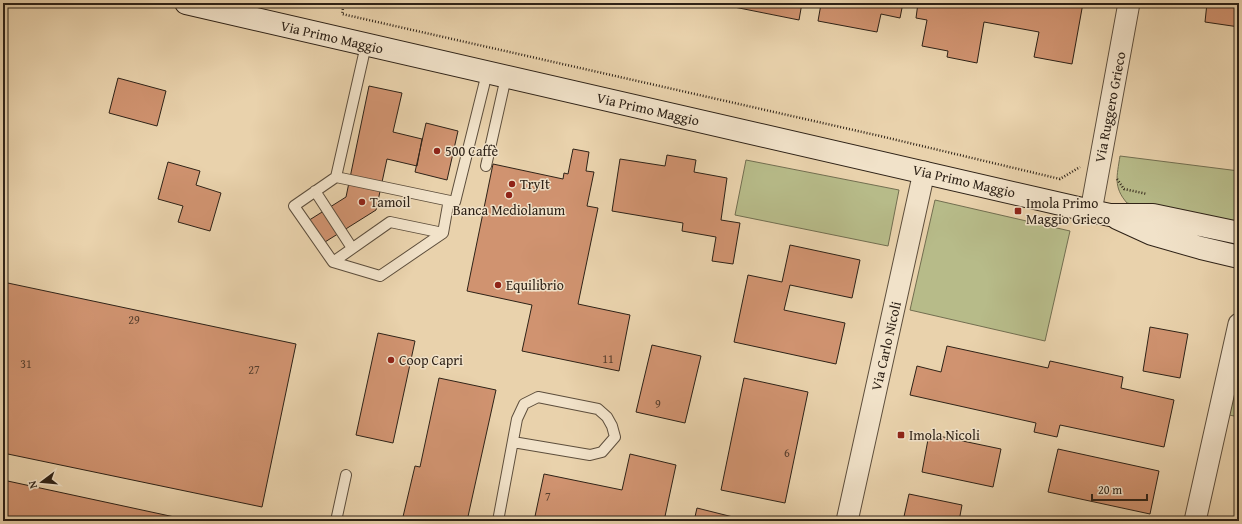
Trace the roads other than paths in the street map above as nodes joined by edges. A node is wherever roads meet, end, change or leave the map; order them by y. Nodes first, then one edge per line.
1 (186, 3) edge
2 (1129, 3) edge
3 (366, 45) junction
4 (496, 75) junction
5 (486, 166) dead end
6 (924, 172) junction
7 (336, 177) junction
8 (315, 191) junction
9 (455, 202) junction
10 (1101, 213) junction
11 (443, 233) junction
12 (1239, 233) edge
13 (352, 248) junction
14 (1239, 257) edge
15 (333, 262) junction
16 (1239, 324) edge
17 (513, 442) junction
18 (346, 475) dead end
19 (336, 521) edge
20 (498, 521) edge
21 (847, 521) edge
22 (1195, 521) edge

1 - 3 street, Via Primo Maggio
2 - 10 street, Via Ruggero Grieco
3 - 4 street, Via Primo Maggio
3 - 7 lane
4 - 5 lane
4 - 6 street, Via Primo Maggio
4 - 9 lane
6 - 10 street, Via Primo Maggio
6 - 21 street, Via Carlo Nicoli
7 - 8 lane
7 - 9 lane
8 - 13 lane
8 - 15 lane
9 - 11 lane
10 - 12 street, Via Primo Maggio
10 - 14 street, Via Primo Maggio
11 - 13 lane
11 - 15 lane
13 - 15 lane
16 - 22 street
17 - 17 lane
17 - 20 lane
18 - 19 lane

